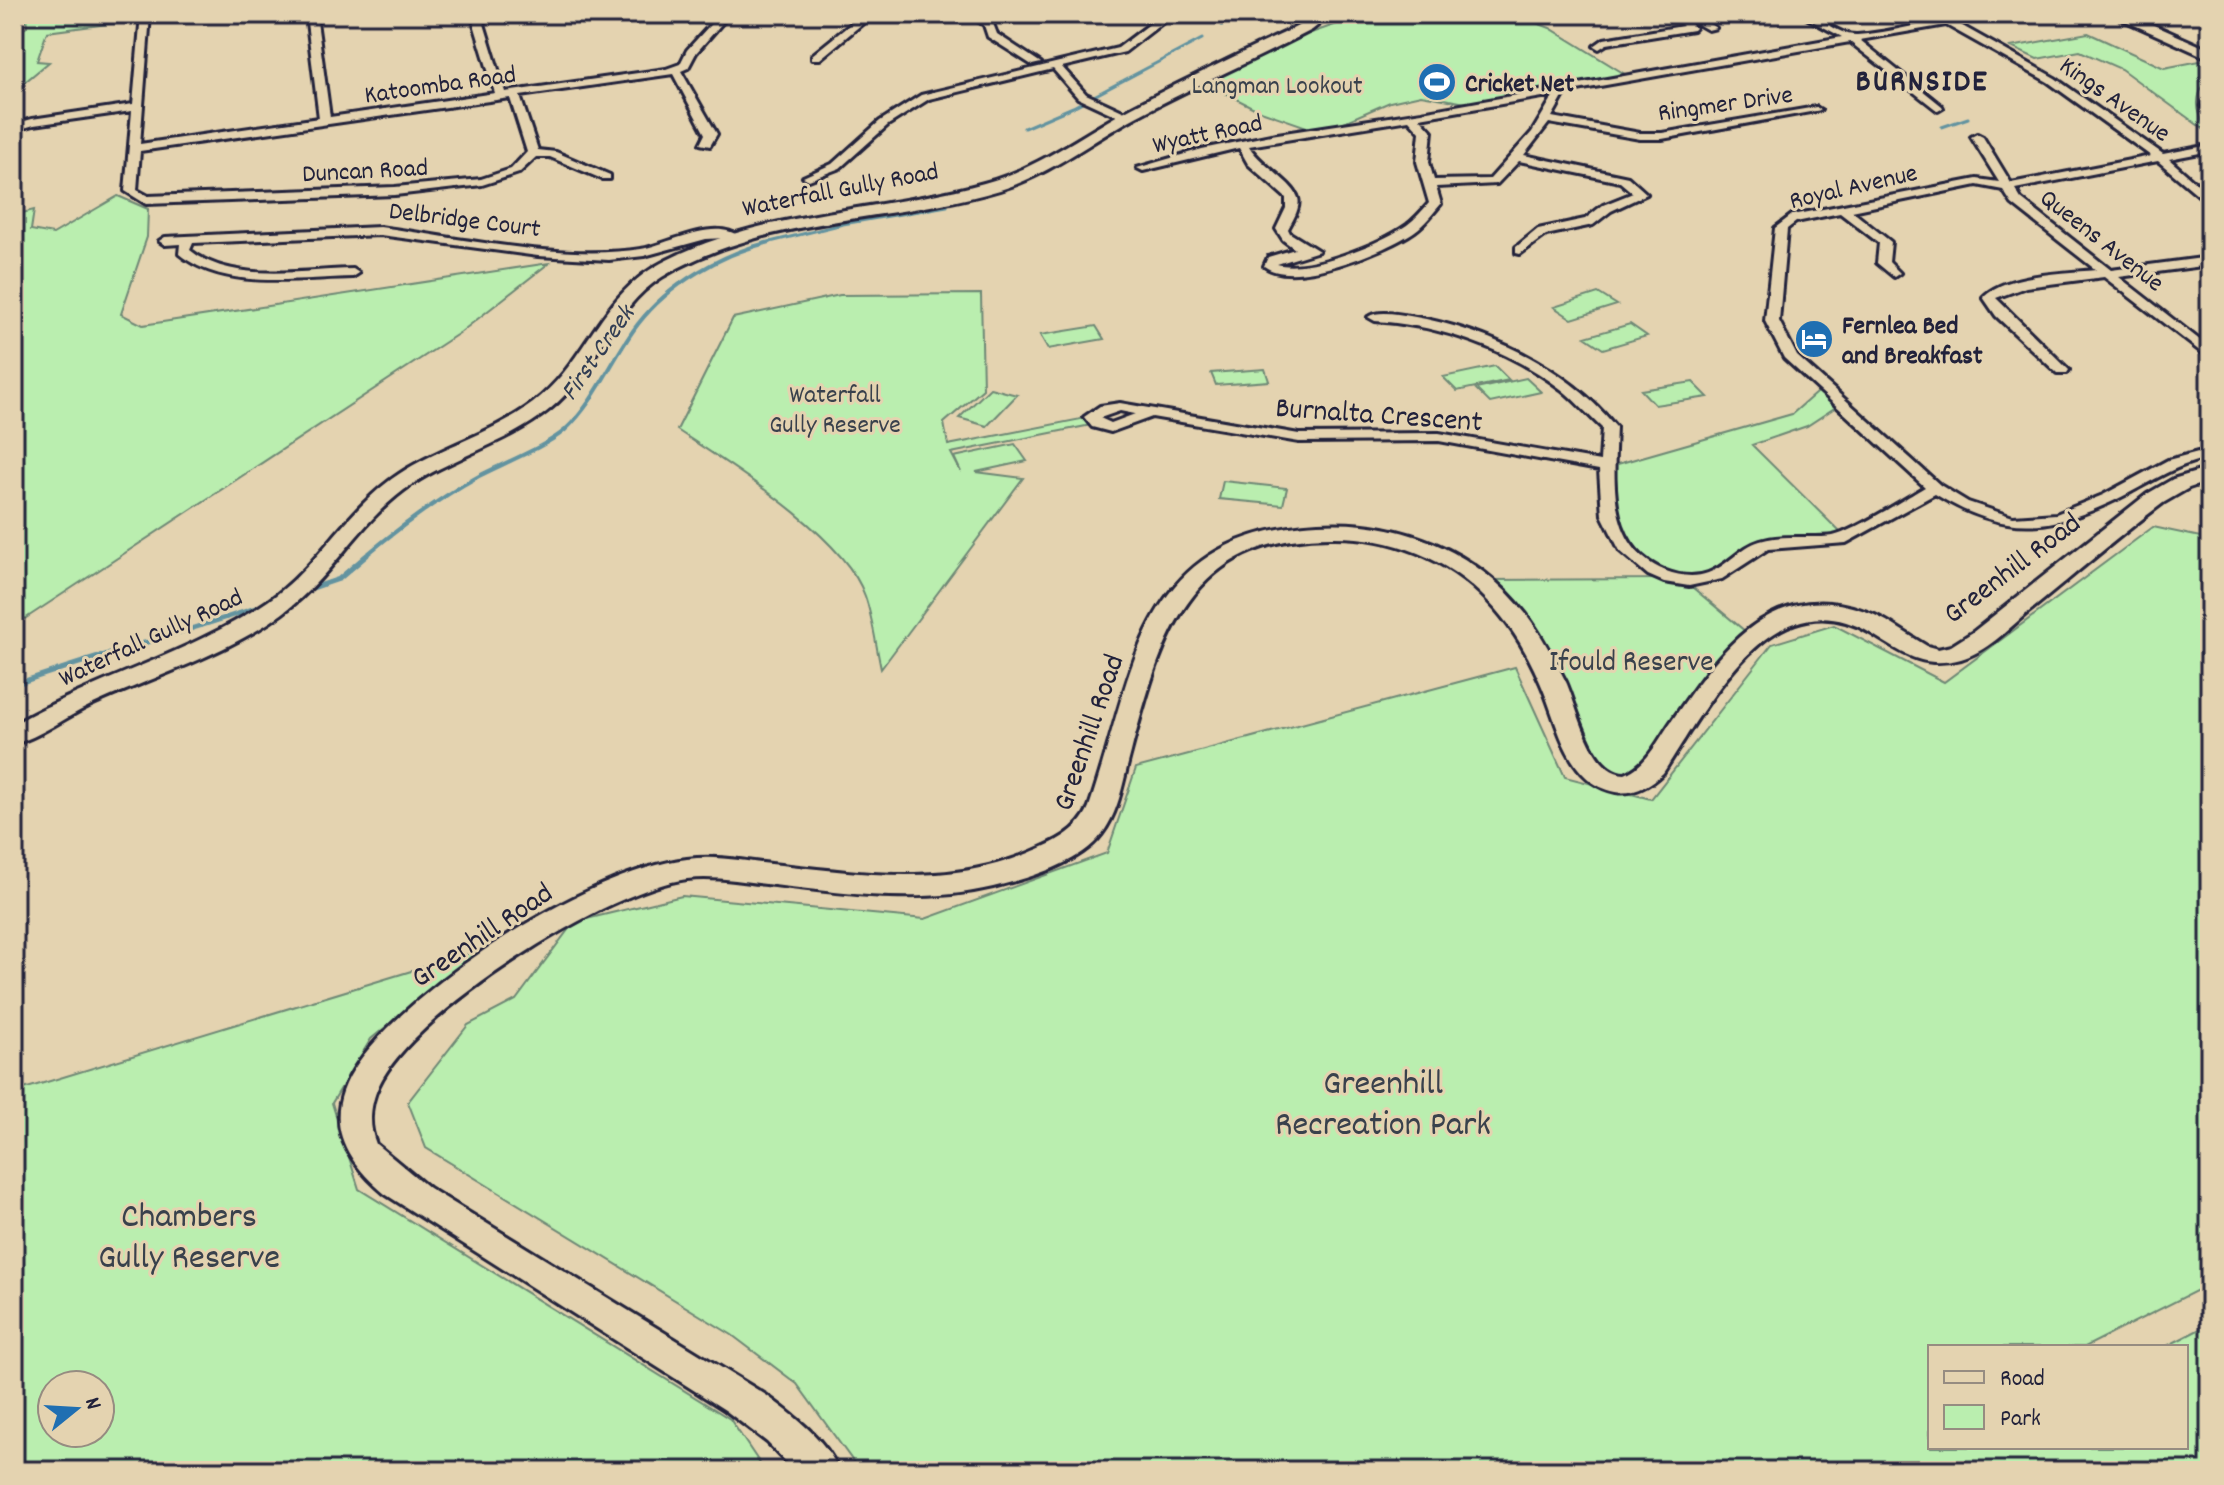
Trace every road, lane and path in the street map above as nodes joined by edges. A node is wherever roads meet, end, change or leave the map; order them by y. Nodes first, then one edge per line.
1 (148, 14) edge
2 (311, 14) edge
3 (476, 14) edge
4 (725, 14) edge
5 (869, 14) edge
6 (972, 14) edge
7 (1169, 14) edge
8 (1325, 14) edge
9 (1677, 14) edge
10 (1687, 14) edge
11 (1804, 14) edge
12 (1989, 14) edge
13 (2117, 14) edge
14 (999, 15) edge
15 (1947, 21) junction
16 (989, 23) junction
17 (1711, 28) dead end
18 (1851, 38) junction
19 (1599, 46) dead end
20 (2210, 55) edge
21 (816, 57) dead end
22 (1036, 63) dead end
23 (1055, 66) junction
24 (676, 70) junction
25 (1563, 89) junction
26 (508, 95) junction
27 (2210, 99) edge
28 (136, 107) junction
29 (1938, 108) dead end
30 (1816, 110) dead end
31 (2210, 112) edge
32 (1125, 116) junction
33 (1412, 116) junction
34 (1547, 119) junction
35 (325, 122) junction
36 (14, 128) edge
37 (1977, 137) dead end
38 (706, 144) dead end
39 (1243, 146) junction
40 (134, 148) junction
41 (2210, 148) edge
42 (533, 153) junction
43 (2163, 156) junction
44 (1518, 157) junction
45 (1143, 168) dead end
46 (606, 177) dead end
47 (809, 177) dead end
48 (1428, 184) junction
49 (2009, 187) junction
50 (2210, 201) edge
51 (1842, 209) junction
52 (734, 237) junction
53 (188, 240) junction
54 (165, 241) dead end
55 (1307, 249) junction
56 (1520, 250) dead end
57 (1348, 257) junction
58 (2210, 261) edge
59 (353, 273) dead end
60 (1894, 273) dead end
61 (2108, 274) junction
62 (1375, 317) dead end
63 (2210, 355) edge
64 (2062, 370) dead end
65 (1149, 413) dead end
66 (2204, 465) edge
67 (1607, 467) junction
68 (1935, 488) junction
69 (14, 735) edge
70 (820, 1471) edge

1 - 28 street
2 - 35 street
3 - 26 street
4 - 24 street
5 - 21 street
6 - 16 street
7 - 23 street
8 - 32 main road, Waterfall Gully Road
9 - 19 street
10 - 17 street
11 - 18 street
12 - 15 street, Wyatt Road
13 - 20 main road
14 - 16 street
15 - 18 street, Wyatt Road
15 - 43 street, Kings Avenue
16 - 22 street
18 - 25 street, Wyatt Road
18 - 29 street
23 - 32 street
23 - 47 street
24 - 26 street, Katoomba Road
24 - 38 street
25 - 33 street, Wyatt Road
25 - 34 street
26 - 35 street, Katoomba Road
26 - 42 street
27 - 31 street
28 - 36 street
28 - 40 street
30 - 34 street, Ringmer Drive
32 - 52 main road, Waterfall Gully Road
33 - 39 street, Wyatt Road
33 - 48 street
34 - 44 street
35 - 40 street, Katoomba Road
37 - 49 street, Queens Avenue
39 - 45 street, Wyatt Road
39 - 55 street
40 - 42 street, Duncan Road
41 - 43 street, Royal Avenue
42 - 46 street
43 - 49 street, Royal Avenue
43 - 50 street, Kings Avenue
44 - 48 street
44 - 56 street
48 - 57 street
49 - 51 street, Royal Avenue
49 - 61 street, Queens Avenue
51 - 60 street
51 - 68 street, Royal Avenue
52 - 53 street, Delbridge Court
52 - 69 main road, Waterfall Gully Road
53 - 54 street, Delbridge Court
53 - 59 street
55 - 57 street
55 - 57 street
58 - 61 street
61 - 63 street, Queens Avenue
61 - 64 street
62 - 67 street
65 - 67 street, Burnalta Crescent
66 - 68 street, Royal Avenue
66 - 70 main road, Greenhill Road
67 - 68 street

